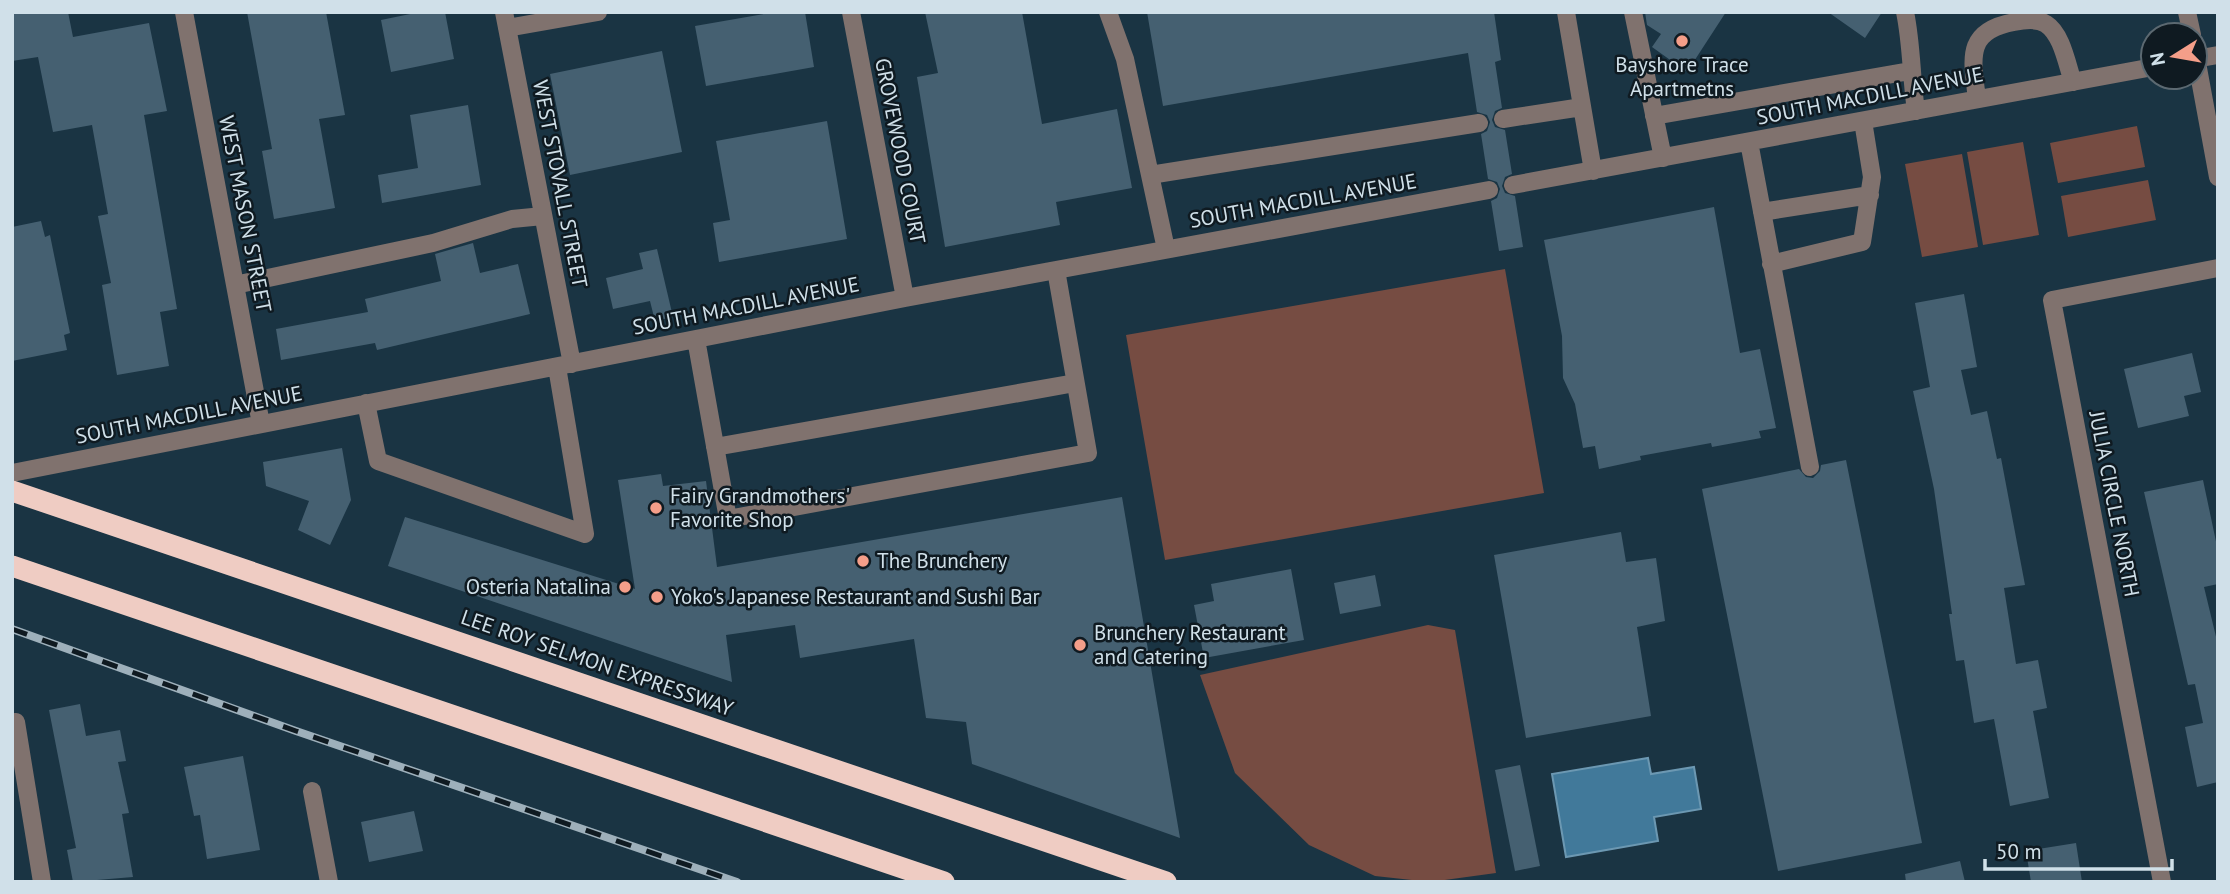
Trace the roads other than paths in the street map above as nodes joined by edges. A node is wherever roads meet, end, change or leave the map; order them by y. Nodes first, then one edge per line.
1 (184, 12) edge
2 (598, 12) edge
3 (851, 12) edge
4 (1108, 12) edge
5 (1566, 12) edge
6 (1633, 12) edge
7 (1905, 12) edge
8 (505, 20) edge
9 (2139, 70) edge
10 (1910, 71) junction
11 (2073, 82) junction
12 (2202, 91) edge
13 (1976, 99) junction
14 (1582, 107) junction
15 (1916, 111) junction
16 (1654, 116) junction
17 (1503, 119) dead end
18 (1863, 121) junction
19 (1479, 123) dead end
20 (1749, 142) junction
21 (1663, 158) junction
22 (1592, 171) junction
23 (1150, 175) junction
24 (2218, 177) edge
25 (1513, 185) dead end
26 (1489, 190) dead end
27 (1870, 194) junction
28 (1762, 212) junction
29 (543, 216) junction
30 (1166, 249) junction
31 (1772, 264) junction
32 (2218, 268) edge
33 (1056, 270) junction
34 (235, 285) junction
35 (905, 298) junction
36 (696, 339) junction
37 (565, 365) junction
38 (1076, 383) junction
39 (366, 403) junction
40 (261, 424) junction
41 (715, 447) junction
42 (1810, 467) dead end
43 (12, 473) edge
44 (12, 491) edge
45 (12, 566) edge
46 (16, 722) dead end
47 (312, 791) dead end
48 (43, 882) edge
49 (329, 882) edge
50 (944, 882) edge
51 (1166, 882) edge
52 (2162, 882) edge

1 - 34 street, WEST MASON STREET
2 - 8 street
3 - 35 street, GROVEWOOD COURT
4 - 23 street
5 - 14 street
6 - 16 street
7 - 10 street
8 - 29 street, WEST STOVALL STREET
9 - 11 street, SOUTH MACDILL AVENUE
10 - 15 street
10 - 16 street
11 - 13 street, SOUTH MACDILL AVENUE
11 - 13 street
12 - 24 street
13 - 15 street, SOUTH MACDILL AVENUE
14 - 17 street
14 - 22 street
15 - 18 street, SOUTH MACDILL AVENUE
16 - 21 street
18 - 20 street, SOUTH MACDILL AVENUE
18 - 27 street
19 - 23 street
20 - 21 street, SOUTH MACDILL AVENUE
20 - 28 street
21 - 22 street, SOUTH MACDILL AVENUE
22 - 25 street, SOUTH MACDILL AVENUE
23 - 30 street
26 - 30 street, SOUTH MACDILL AVENUE
27 - 28 street
27 - 31 street
28 - 31 street
29 - 34 street
29 - 37 street, WEST STOVALL STREET
30 - 33 street, SOUTH MACDILL AVENUE
31 - 42 street
32 - 52 street, JULIA CIRCLE NORTH
33 - 35 street, SOUTH MACDILL AVENUE
33 - 38 street
34 - 40 street, WEST MASON STREET
35 - 36 street, SOUTH MACDILL AVENUE
36 - 37 street, SOUTH MACDILL AVENUE
36 - 41 street
37 - 39 street, SOUTH MACDILL AVENUE
37 - 39 street, WEST STOVALL STREET
38 - 41 street
38 - 41 street
39 - 40 street, SOUTH MACDILL AVENUE
40 - 43 street, SOUTH MACDILL AVENUE
44 - 51 highway, LEE ROY SELMON EXPRESSWAY
45 - 50 highway
46 - 48 street
47 - 49 street

